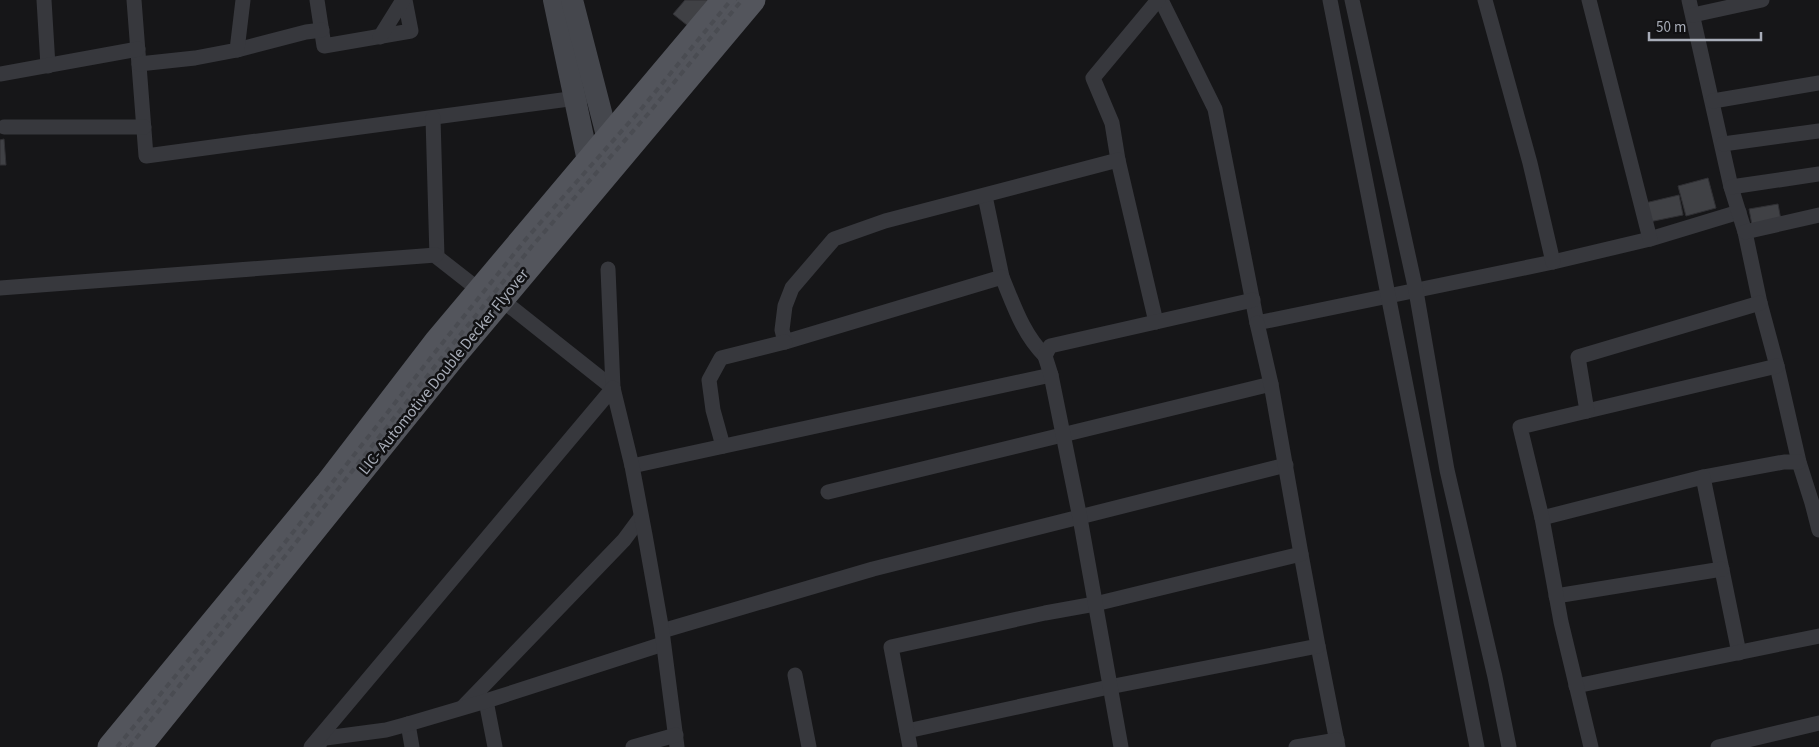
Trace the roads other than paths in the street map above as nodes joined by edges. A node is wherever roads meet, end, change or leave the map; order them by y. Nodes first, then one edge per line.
1 (44, 0) edge
2 (134, 0) edge
3 (243, 0) edge
4 (317, 0) edge
5 (404, 0) edge
6 (554, 0) edge
7 (572, 0) edge
8 (717, 0) edge
9 (724, 0) edge
10 (753, 0) edge
11 (762, 0) edge
12 (1160, 0) edge
13 (1330, 0) edge
14 (1352, 0) edge
15 (1485, 0) edge
16 (1589, 0) edge
17 (1689, 0) edge
18 (1762, 0) edge
19 (1693, 15) junction
20 (322, 30) junction
21 (380, 37) junction
22 (237, 50) junction
23 (139, 57) junction
24 (48, 66) junction
25 (0, 74) edge
26 (1819, 83) edge
27 (585, 97) junction
28 (1713, 101) junction
29 (433, 118) junction
30 (4, 128) dead end
31 (144, 128) junction
32 (1819, 131) edge
33 (606, 132) junction
34 (1723, 144) junction
35 (586, 155) junction
36 (1118, 160) junction
37 (617, 172) junction
38 (1819, 174) edge
39 (1731, 187) junction
40 (985, 196) junction
41 (595, 198) junction
42 (1739, 212) junction
43 (1819, 215) edge
44 (1745, 232) junction
45 (1650, 239) junction
46 (436, 255) junction
47 (1553, 262) junction
48 (608, 269) dead end
49 (1002, 277) junction
50 (474, 286) junction
51 (0, 288) edge
52 (1416, 291) junction
53 (1387, 296) junction
54 (1253, 300) junction
55 (1760, 303) junction
56 (507, 304) junction
57 (1156, 322) junction
58 (1257, 323) junction
59 (784, 342) junction
60 (1045, 356) junction
61 (1777, 366) junction
62 (1051, 375) junction
63 (1271, 384) junction
64 (613, 388) junction
65 (1587, 411) junction
66 (1439, 427) junction
67 (1415, 433) junction
68 (1063, 435) junction
69 (723, 446) junction
70 (1799, 462) junction
71 (1286, 465) junction
72 (632, 466) junction
73 (1703, 477) junction
74 (828, 492) dead end
75 (1816, 502) edge
76 (641, 517) junction
77 (1080, 518) junction
78 (1542, 518) junction
79 (1819, 530) edge
80 (1301, 554) junction
81 (1722, 570) junction
82 (1556, 596) junction
83 (1095, 604) junction
84 (1819, 636) edge
85 (663, 637) junction
86 (1318, 646) junction
87 (1739, 653) junction
88 (795, 675) dead end
89 (1576, 686) junction
90 (1109, 687) junction
91 (486, 701) junction
92 (462, 708) junction
93 (1819, 723) edge
94 (408, 724) junction
95 (907, 731) junction
96 (676, 741) edge
97 (1337, 743) edge
98 (317, 744) edge
99 (98, 747) edge
100 (110, 747) edge
101 (139, 747) edge
102 (151, 747) edge
103 (412, 747) edge
104 (495, 747) edge
105 (634, 747) edge
106 (809, 747) edge
107 (910, 747) edge
108 (1121, 747) edge
109 (1296, 747) edge
110 (1476, 747) edge
111 (1509, 747) edge
112 (1591, 747) edge
113 (1718, 747) edge

1 - 24 street
2 - 23 street
3 - 22 street
4 - 20 street
5 - 21 street
5 - 21 street
6 - 27 main road
7 - 27 main road
8 - 33 main road
9 - 100 main road, LIC- Automotive Double Decker Flyover
10 - 101 main road, LIC- Automotive Double Decker Flyover
11 - 37 main road
12 - 36 street
12 - 54 street
13 - 53 street
14 - 52 street
15 - 47 street
16 - 45 street
17 - 19 street
18 - 19 street
19 - 28 street
20 - 21 street
20 - 22 street
22 - 23 street
23 - 24 street
23 - 31 street
24 - 25 street
26 - 28 street
27 - 29 street
27 - 33 main road
27 - 35 main road
28 - 34 street
29 - 31 street
29 - 46 street
30 - 31 street
32 - 34 street
33 - 35 main road
33 - 37 main road
34 - 39 street
35 - 41 main road
35 - 50 main road
36 - 40 street
36 - 57 street
37 - 41 main road
38 - 39 street
39 - 42 street
40 - 49 street
40 - 59 street
41 - 56 main road
42 - 44 street
42 - 45 street
43 - 44 street
44 - 55 street
45 - 47 street
46 - 50 street
46 - 51 street
47 - 52 street
48 - 64 street
49 - 59 street
49 - 60 street
50 - 56 street
50 - 99 main road
52 - 53 street
52 - 66 street
53 - 58 street
53 - 67 street
54 - 57 street
54 - 58 street
55 - 61 street
55 - 65 street
56 - 64 street
56 - 102 main road
57 - 60 street
58 - 63 street
59 - 69 street
60 - 62 street
61 - 65 street
61 - 70 street
62 - 68 street
62 - 69 street
63 - 68 street
63 - 71 street
64 - 72 street
64 - 98 street
65 - 78 street
66 - 67 street
66 - 111 street
67 - 110 street
68 - 74 street
68 - 77 street
69 - 72 street
70 - 73 street
70 - 75 street
71 - 77 street
71 - 80 street
72 - 76 street
73 - 78 street
73 - 81 street
75 - 79 street
76 - 85 street
76 - 92 street
77 - 83 street
77 - 85 street
78 - 82 street
80 - 83 street
80 - 86 street
81 - 82 street
81 - 87 street
82 - 89 street
83 - 90 street
83 - 95 street
84 - 87 street
85 - 91 street
85 - 96 street
86 - 90 street
86 - 97 street
87 - 89 street
88 - 106 street
89 - 112 street
90 - 95 street
90 - 108 street
91 - 92 street
91 - 104 street
92 - 94 street
93 - 113 street
94 - 98 street
94 - 103 street
95 - 107 street
96 - 105 street
97 - 109 street

